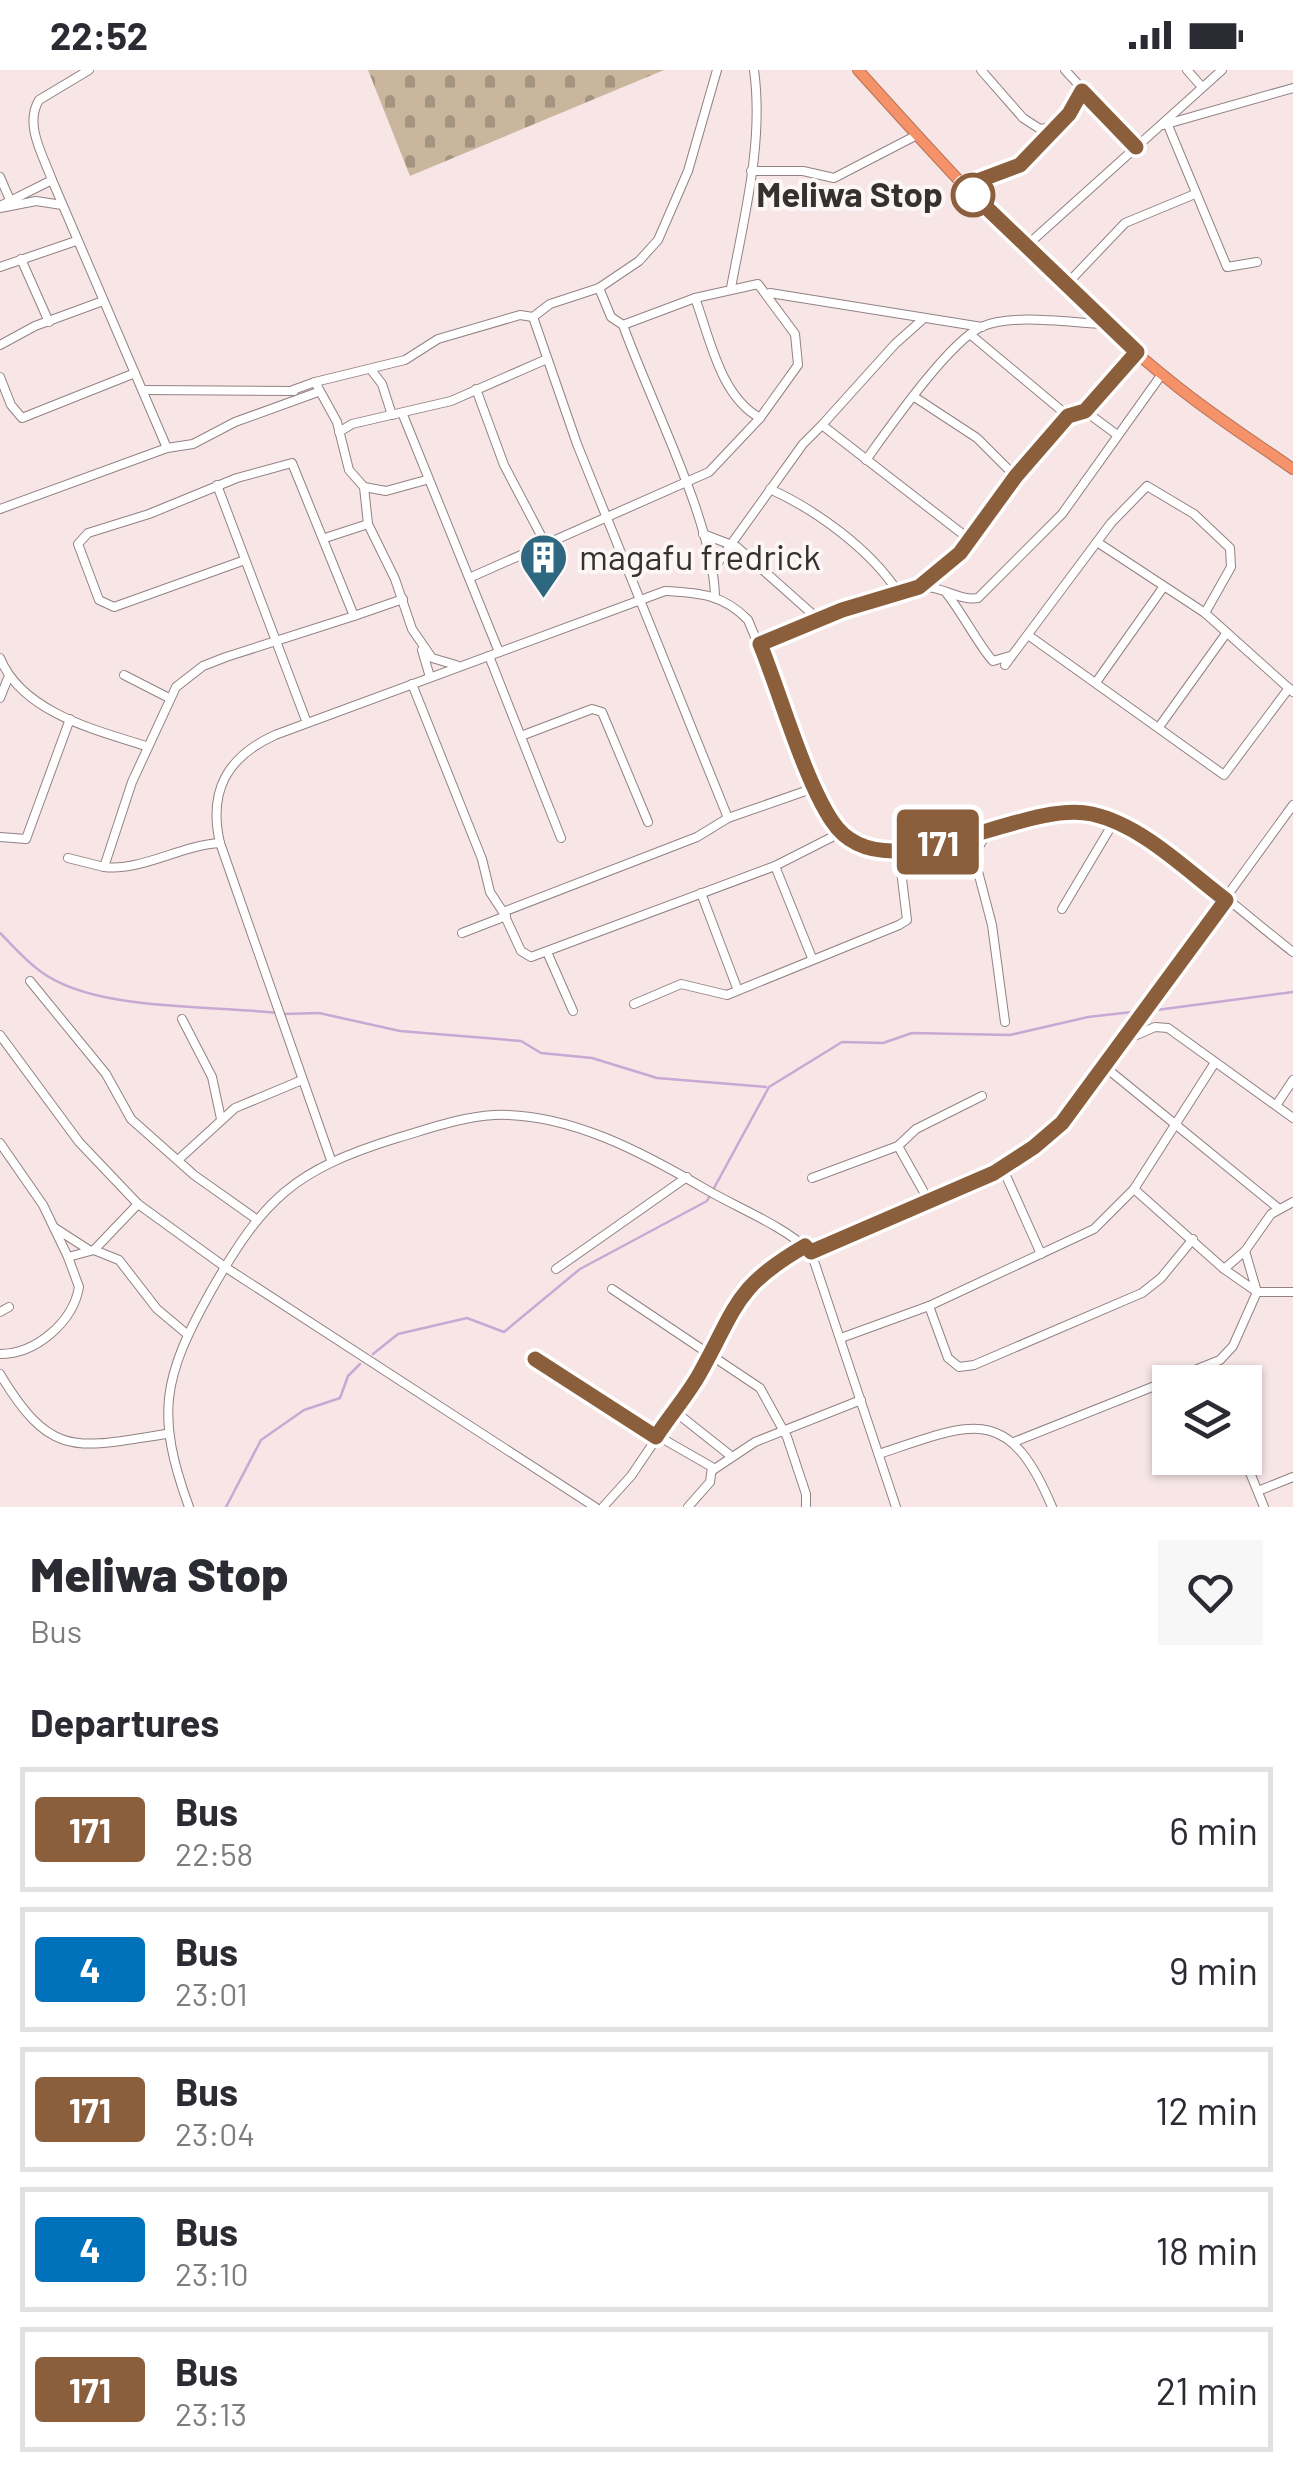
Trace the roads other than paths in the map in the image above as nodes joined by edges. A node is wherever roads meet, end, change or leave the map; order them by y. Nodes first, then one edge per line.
1 (90, 70) edge
2 (717, 70) edge
3 (754, 70) edge
4 (858, 70) edge
5 (981, 70) edge
6 (1065, 70) edge
7 (1188, 70) edge
8 (1222, 70) edge
9 (1202, 87) junction
10 (1293, 88) edge
11 (1082, 91) junction
12 (1057, 125) junction
13 (1163, 125) junction
14 (917, 135) junction
15 (1136, 147) junction
16 (751, 171) junction
17 (0, 176) edge
18 (52, 180) junction
19 (964, 186) junction
20 (1195, 194) junction
21 (10, 200) junction
22 (62, 205) junction
23 (0, 207) edge
24 (76, 241) junction
25 (1024, 248) junction
26 (21, 259) junction
27 (1257, 262) dead end
28 (0, 267) edge
29 (1065, 286) junction
30 (599, 288) junction
31 (731, 288) junction
32 (768, 293) junction
33 (695, 298) junction
34 (103, 301) junction
35 (533, 317) junction
36 (922, 320) junction
37 (49, 322) junction
38 (1106, 324) junction
39 (623, 325) junction
40 (982, 327) junction
41 (972, 335) junction
42 (0, 345) edge
43 (1137, 352) junction
44 (547, 359) junction
45 (372, 371) junction
46 (135, 373) junction
47 (1162, 374) junction
48 (0, 378) edge
49 (315, 382) junction
50 (476, 389) junction
51 (144, 390) junction
52 (293, 390) junction
53 (318, 392) junction
54 (302, 398) junction
55 (916, 398) junction
56 (1085, 411) junction
57 (398, 416) junction
58 (1068, 416) junction
59 (760, 418) junction
60 (822, 425) junction
61 (339, 432) junction
62 (1116, 434) junction
63 (167, 448) junction
64 (866, 460) junction
65 (1293, 468) edge
66 (1016, 476) junction
67 (426, 480) junction
68 (217, 485) junction
69 (685, 485) junction
70 (364, 487) junction
71 (770, 489) junction
72 (0, 509) edge
73 (609, 514) junction
74 (368, 524) junction
75 (702, 534) junction
76 (324, 538) junction
77 (969, 539) junction
78 (729, 542) junction
79 (1097, 542) junction
80 (546, 545) junction
81 (245, 560) junction
82 (714, 568) junction
83 (469, 578) junction
84 (919, 587) junction
85 (1162, 588) junction
86 (945, 590) junction
87 (898, 592) junction
88 (715, 596) junction
89 (402, 598) junction
90 (644, 598) junction
91 (1205, 613) junction
92 (354, 616) junction
93 (818, 620) junction
94 (1028, 635) junction
95 (1225, 635) junction
96 (274, 642) junction
97 (760, 644) junction
98 (422, 646) junction
99 (499, 652) junction
100 (489, 656) junction
101 (0, 658) edge
102 (456, 665) junction
103 (124, 674) dead end
104 (430, 677) junction
105 (8, 678) junction
106 (1098, 681) junction
107 (412, 684) junction
108 (1291, 690) edge
109 (0, 698) edge
110 (169, 698) junction
111 (70, 719) junction
112 (307, 724) junction
113 (1159, 727) junction
114 (521, 736) junction
115 (146, 746) junction
116 (817, 788) junction
117 (1293, 805) edge
118 (728, 818) junction
119 (1115, 820) junction
120 (648, 822) dead end
121 (989, 828) junction
122 (842, 832) junction
123 (0, 838) edge
124 (560, 838) dead end
125 (220, 843) junction
126 (899, 854) junction
127 (68, 858) dead end
128 (775, 866) junction
129 (104, 867) junction
130 (702, 893) junction
131 (1226, 900) junction
132 (1062, 909) dead end
133 (504, 914) junction
134 (462, 933) dead end
135 (547, 952) junction
136 (1293, 952) edge
137 (812, 958) junction
138 (30, 981) dead end
139 (737, 988) junction
140 (634, 1004) dead end
141 (574, 1011) dead end
142 (182, 1019) dead end
143 (1005, 1022) dead end
144 (0, 1035) edge
145 (1124, 1041) junction
146 (1214, 1064) junction
147 (1105, 1067) junction
148 (302, 1080) junction
149 (1293, 1080) edge
150 (982, 1096) dead end
151 (1277, 1104) junction
152 (221, 1118) junction
153 (1293, 1118) edge
154 (1174, 1122) junction
155 (0, 1142) edge
156 (898, 1146) junction
157 (178, 1160) junction
158 (331, 1160) junction
159 (1003, 1168) junction
160 (687, 1177) junction
161 (812, 1178) dead end
162 (1134, 1189) junction
163 (1293, 1202) edge
164 (930, 1203) junction
165 (138, 1204) junction
166 (1278, 1208) junction
167 (256, 1218) junction
168 (55, 1228) junction
169 (1192, 1239) junction
170 (808, 1249) junction
171 (92, 1250) junction
172 (1246, 1252) junction
173 (1042, 1254) junction
174 (68, 1257) junction
175 (225, 1267) junction
176 (556, 1269) dead end
177 (1224, 1269) junction
178 (612, 1289) dead end
179 (1257, 1292) junction
180 (1293, 1292) edge
181 (929, 1306) junction
182 (188, 1335) junction
183 (841, 1338) junction
184 (0, 1354) edge
185 (707, 1356) junction
186 (535, 1359) dead end
187 (1211, 1365) edge
188 (0, 1374) edge
189 (1152, 1390) edge
190 (861, 1400) junction
191 (673, 1410) junction
192 (784, 1430) junction
193 (166, 1434) junction
194 (656, 1437) junction
195 (1014, 1442) junction
196 (880, 1454) junction
197 (731, 1456) junction
198 (713, 1470) junction
199 (1251, 1475) edge
200 (1293, 1477) edge
201 (1258, 1491) junction
202 (189, 1507) edge
203 (595, 1507) edge
204 (603, 1507) edge
205 (688, 1507) edge
206 (806, 1507) edge
207 (896, 1507) edge
208 (1052, 1507) edge
209 (1264, 1507) edge

1 - 18 street
2 - 30 street
3 - 16 street
4 - 14 highway
5 - 12 street
6 - 11 street
7 - 9 street
8 - 9 street
9 - 13 street
10 - 13 street
11 - 12 street
11 - 15 street
12 - 19 street
13 - 15 street
13 - 20 street
14 - 16 street
14 - 19 highway
15 - 25 street
16 - 31 street
17 - 21 street
18 - 21 street
18 - 22 street
19 - 25 highway
20 - 27 street
20 - 29 street
21 - 23 street
22 - 23 street
22 - 24 street
24 - 26 street
24 - 34 street
25 - 29 highway
26 - 28 street
26 - 37 street
29 - 38 highway
30 - 35 street
30 - 39 street
31 - 32 street
31 - 33 street
32 - 36 street
32 - 59 street
33 - 39 street
33 - 59 street
34 - 37 street
34 - 46 street
35 - 44 street
35 - 45 street
36 - 40 street
36 - 60 street
37 - 42 street
38 - 40 street
38 - 43 highway
39 - 69 street
40 - 41 street
41 - 55 street
41 - 58 street
43 - 47 highway
43 - 56 street
44 - 50 street
44 - 73 street
45 - 49 street
45 - 57 street
46 - 48 street
46 - 51 street
47 - 62 street
47 - 65 highway
49 - 52 street
49 - 53 street
50 - 57 street
50 - 80 street
51 - 52 street
51 - 63 street
52 - 54 street
53 - 54 street
53 - 61 street
54 - 63 street
55 - 64 street
55 - 66 street
56 - 58 street
56 - 62 street
57 - 61 street
57 - 67 street
58 - 66 street
59 - 69 street
60 - 64 street
60 - 71 street
61 - 70 street
62 - 86 street
63 - 72 street
64 - 77 street
66 - 77 street
67 - 70 street
67 - 83 street
68 - 76 street
68 - 81 street
68 - 81 street
69 - 73 street
69 - 75 street
70 - 74 street
71 - 78 street
71 - 87 street
73 - 80 street
73 - 90 street
74 - 76 street
74 - 89 street
75 - 78 street
75 - 82 street
76 - 92 street
77 - 84 street
78 - 82 street
78 - 93 street
79 - 85 street
79 - 91 street
79 - 94 street
80 - 83 street
81 - 96 street
82 - 88 street
83 - 99 street
84 - 86 street
84 - 87 street
85 - 91 street
85 - 106 street
86 - 94 street
87 - 93 street
88 - 90 street
88 - 97 street
89 - 92 street
89 - 98 street
90 - 99 street
90 - 118 street
91 - 95 street
92 - 96 street
93 - 97 street
94 - 106 street
95 - 108 street
95 - 113 street
96 - 110 street
96 - 112 street
97 - 116 street
98 - 102 street
98 - 104 street
99 - 100 street
100 - 102 street
100 - 114 street
101 - 105 street
102 - 104 street
103 - 110 street
104 - 107 street
105 - 109 street
105 - 111 street
106 - 113 street
107 - 112 street
107 - 133 street
108 - 113 street
110 - 115 street
111 - 115 street
111 - 123 street
112 - 125 street
114 - 120 street
114 - 124 street
115 - 129 street
116 - 118 street
116 - 122 street
117 - 131 street
118 - 133 street
119 - 121 street
119 - 131 street
119 - 132 street
121 - 126 street
121 - 143 street
122 - 126 street
122 - 128 street
125 - 129 street
125 - 148 street
126 - 137 street
127 - 129 street
128 - 130 street
128 - 137 street
130 - 135 street
130 - 139 street
131 - 136 street
131 - 145 street
133 - 134 street
133 - 135 street
135 - 141 street
137 - 139 street
138 - 157 street
139 - 140 street
142 - 152 street
144 - 165 street
145 - 146 street
145 - 147 street
146 - 151 street
146 - 154 street
147 - 154 street
147 - 159 street
148 - 152 street
148 - 158 street
149 - 151 street
150 - 156 street
151 - 153 street
152 - 157 street
154 - 162 street
154 - 166 street
155 - 168 street
156 - 161 street
156 - 164 street
157 - 167 street
158 - 160 street
158 - 167 street
159 - 164 street
159 - 173 street
160 - 170 street
160 - 176 street
162 - 169 street
162 - 173 street
163 - 166 street
164 - 170 street
165 - 171 street
165 - 175 street
166 - 172 street
167 - 175 street
168 - 171 street
168 - 174 street
169 - 177 street
169 - 181 street
170 - 183 street
170 - 185 street
171 - 174 street
171 - 182 street
172 - 177 street
172 - 179 street
173 - 181 street
174 - 184 street
175 - 182 street
175 - 203 street
177 - 179 street
178 - 185 street
179 - 180 street
179 - 187 street
181 - 183 street
182 - 193 street
183 - 190 street
185 - 191 street
185 - 192 street
186 - 194 street
188 - 193 street
189 - 195 street
190 - 192 street
190 - 196 street
191 - 194 street
191 - 197 street
192 - 197 street
192 - 206 street
193 - 202 street
194 - 198 street
194 - 204 street
195 - 196 street
195 - 208 street
196 - 207 street
197 - 198 street
198 - 205 street
199 - 201 street
200 - 201 street
201 - 209 street

